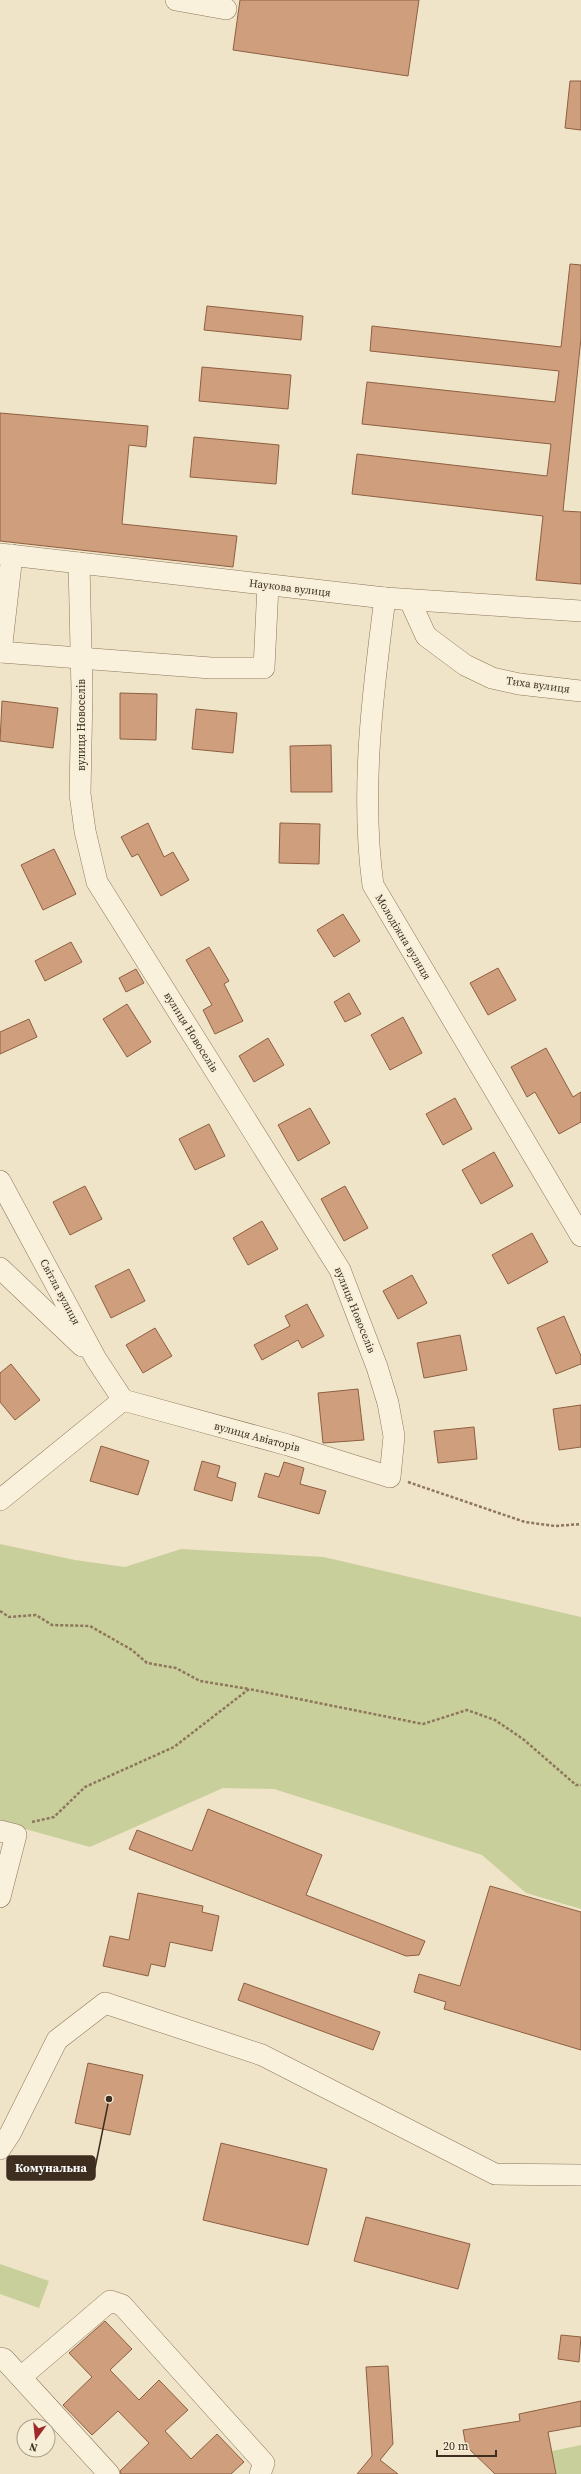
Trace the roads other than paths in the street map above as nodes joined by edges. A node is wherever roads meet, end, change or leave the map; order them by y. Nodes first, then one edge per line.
1 (176, 0) edge
2 (226, 9) dead end
3 (6, 554) edge
4 (79, 563) junction
5 (268, 585) junction
6 (385, 598) junction
7 (410, 600) junction
8 (581, 611) edge
9 (1, 652) edge
10 (80, 659) junction
11 (581, 691) edge
12 (0, 1181) edge
13 (581, 1236) edge
14 (0, 1268) edge
15 (96, 1359) junction
16 (123, 1400) junction
17 (390, 1477) joint
18 (0, 1500) edge
19 (0, 1831) edge
20 (0, 1897) edge
21 (3, 2139) edge
22 (581, 2175) edge
23 (0, 2358) edge
24 (20, 2377) junction
25 (109, 2474) edge
26 (260, 2474) edge

1 - 2 street
3 - 4 street, Наукова вулиця
3 - 9 street
4 - 5 street, Наукова вулиця
4 - 10 street, вулиця Новоселів
5 - 6 street, Наукова вулиця
5 - 10 street
6 - 7 street, Наукова вулиця
6 - 13 street, Молодіжна вулиця
7 - 8 street, Наукова вулиця
7 - 11 street, Тиха вулиця
9 - 10 street
10 - 17 street, вулиця Новоселів
12 - 15 street, Світла вулиця
14 - 15 street
15 - 16 street, Світла вулиця
16 - 17 street, вулиця Авіаторів
16 - 18 street
19 - 20 street
21 - 22 street
23 - 24 street
24 - 25 street
24 - 26 street

